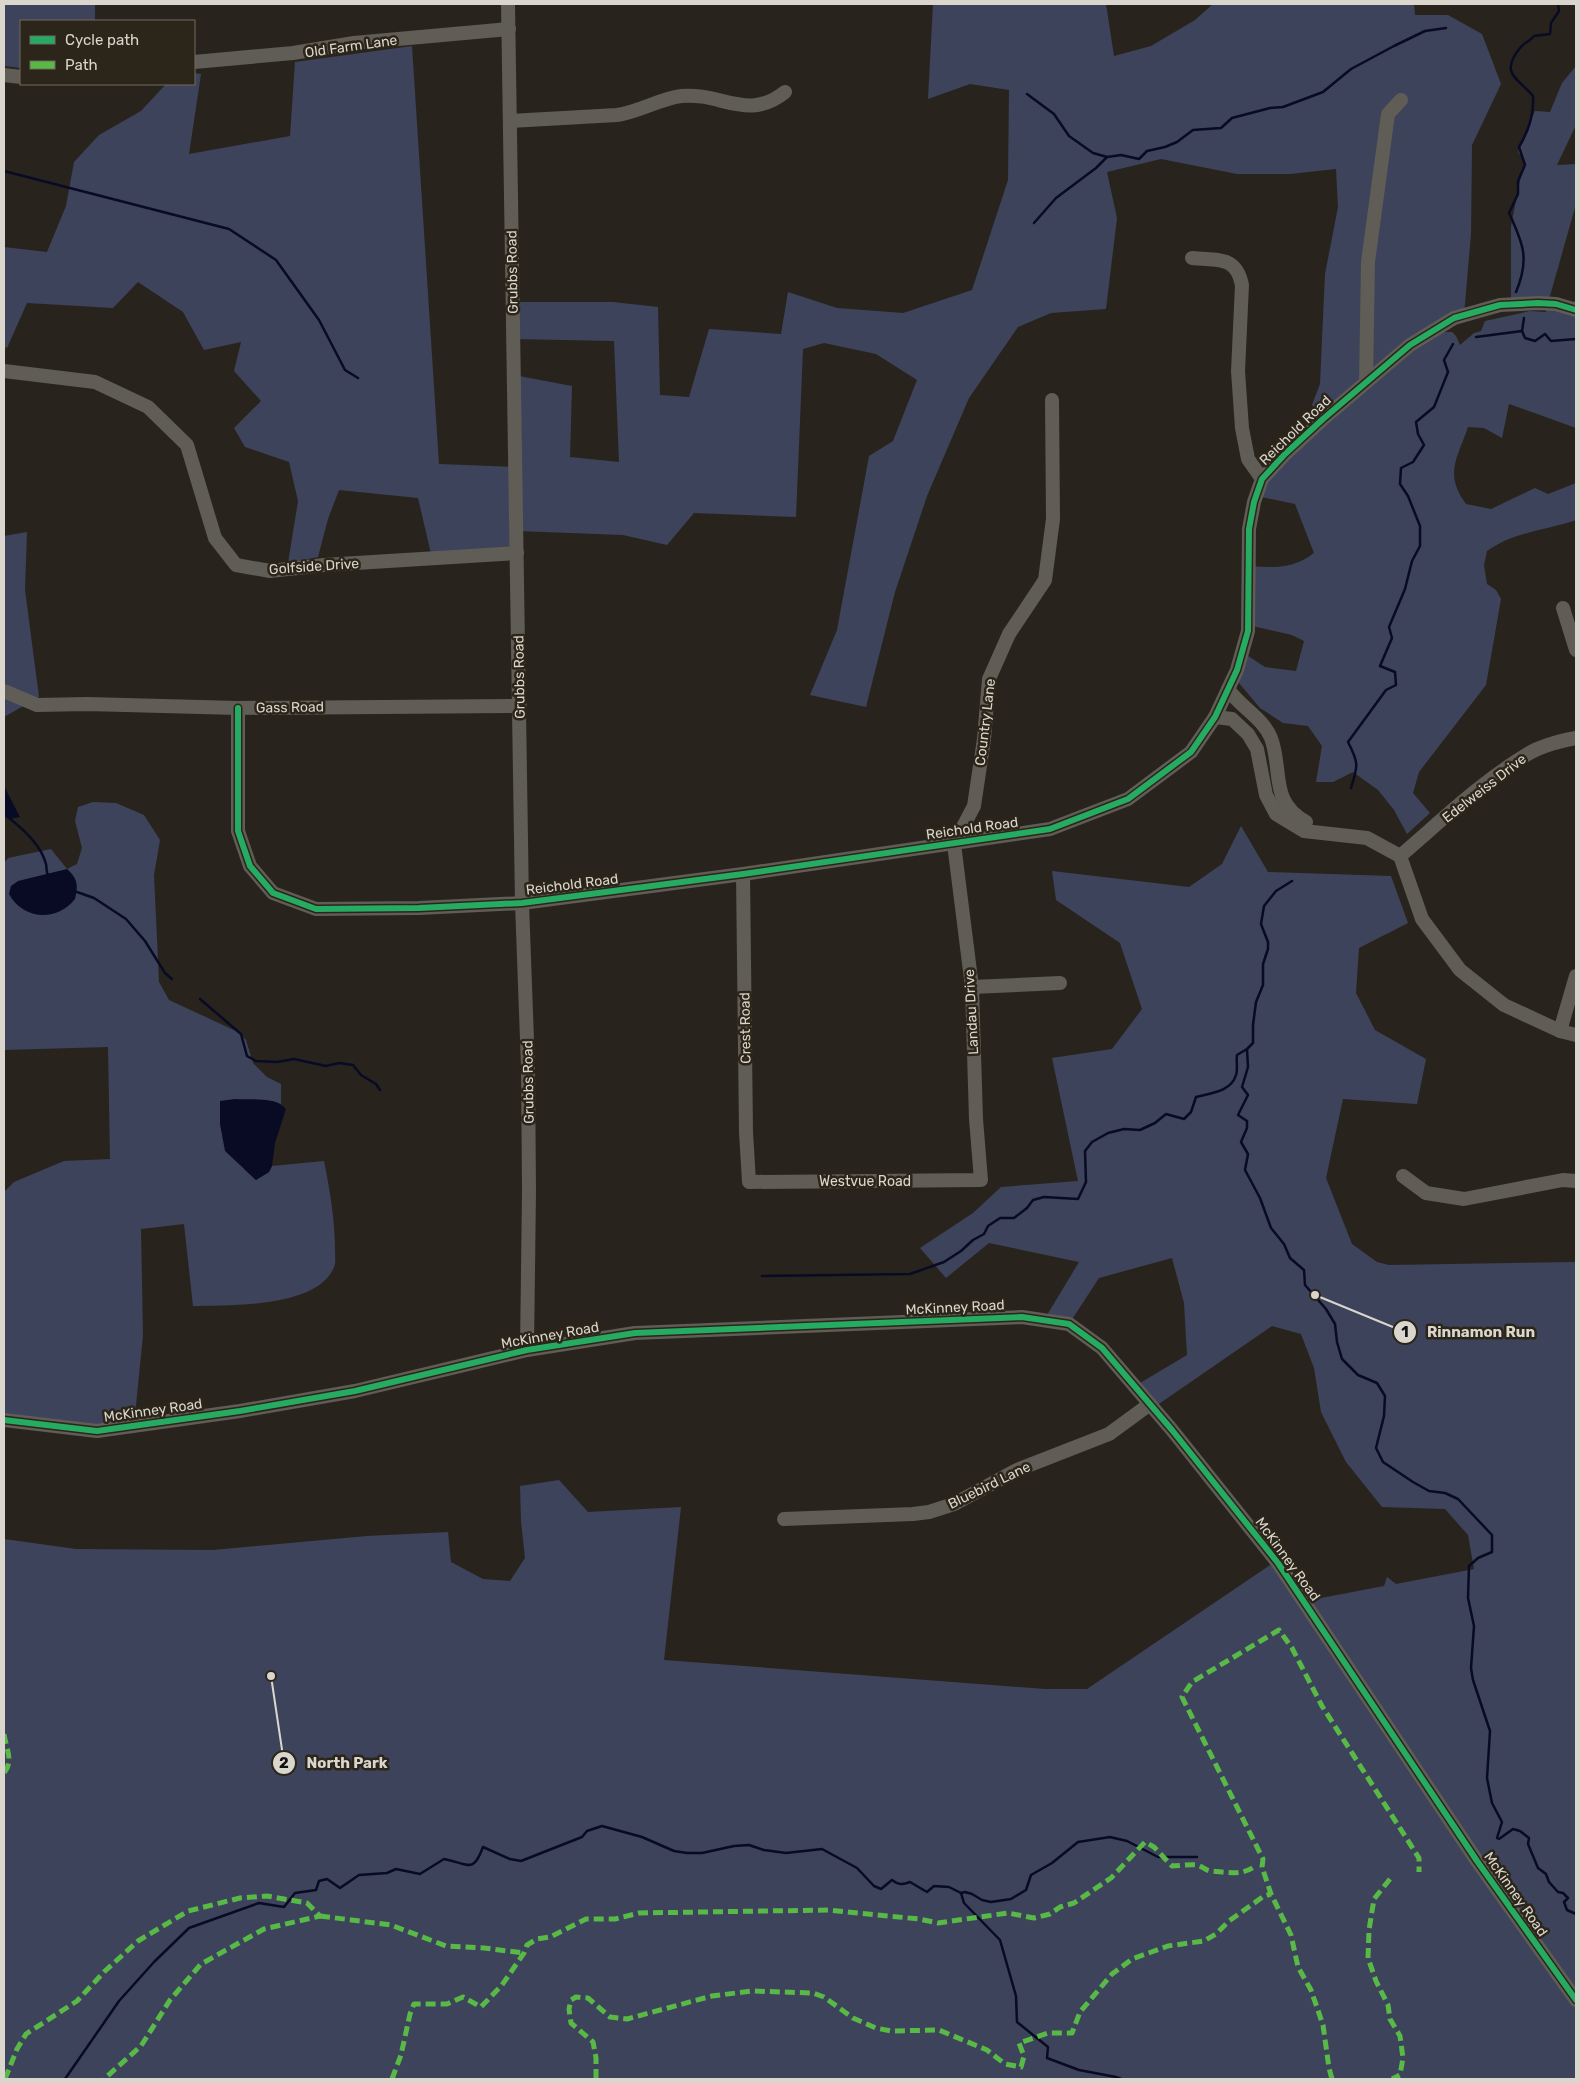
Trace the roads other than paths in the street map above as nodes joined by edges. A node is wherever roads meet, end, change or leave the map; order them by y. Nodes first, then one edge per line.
1 (508, 4) edge
2 (509, 29) junction
3 (195, 62) edge
4 (4, 76) edge
5 (20, 77) edge
6 (785, 92) dead end
7 (1401, 100) dead end
8 (510, 121) junction
9 (1192, 258) dead end
10 (1576, 310) edge
11 (4, 371) edge
12 (1366, 382) junction
13 (1052, 400) dead end
14 (1262, 479) junction
15 (517, 553) junction
16 (1563, 608) dead end
17 (1576, 650) edge
18 (1228, 689) junction
19 (4, 691) edge
20 (520, 706) junction
21 (238, 708) junction
22 (1215, 717) junction
23 (1576, 738) edge
24 (1318, 832) junction
25 (954, 844) junction
26 (1400, 856) junction
27 (743, 874) junction
28 (522, 903) junction
29 (1576, 976) edge
30 (1060, 983) dead end
31 (972, 987) junction
32 (1560, 1031) junction
33 (1576, 1035) edge
34 (1403, 1176) dead end
35 (980, 1180) joint
36 (1576, 1181) edge
37 (749, 1182) joint
38 (527, 1350) junction
39 (1150, 1404) junction
40 (4, 1420) edge
41 (784, 1518) dead end
42 (1576, 2000) edge

1 - 2 street, Grubbs Road
2 - 3 street, Old Farm Lane
2 - 8 street, Grubbs Road
4 - 5 street
6 - 8 street
7 - 12 street
8 - 15 street, Grubbs Road
9 - 14 street
10 - 12 street, Reichold Road
11 - 15 street, Golfside Drive
12 - 14 street, Reichold Road
13 - 25 street, Country Lane
14 - 18 street, Reichold Road
15 - 20 street, Grubbs Road
16 - 17 street
18 - 22 street, Reichold Road
18 - 24 street
19 - 21 street, Gass Road
20 - 21 street, Gass Road
20 - 28 street, Grubbs Road
21 - 28 street, Reichold Road
22 - 24 street
22 - 25 street, Reichold Road
23 - 26 street, Edelweiss Drive
24 - 26 street
25 - 27 street, Reichold Road
25 - 31 street, Landau Drive
26 - 32 street
27 - 28 street, Reichold Road
27 - 37 street, Crest Road
28 - 38 street, Grubbs Road
29 - 32 street
30 - 31 street
31 - 35 street, Landau Drive
32 - 33 street
34 - 36 street
35 - 37 street, Westvue Road
38 - 39 street, McKinney Road
38 - 40 street, McKinney Road
39 - 41 street, Bluebird Lane
39 - 42 street, McKinney Road

